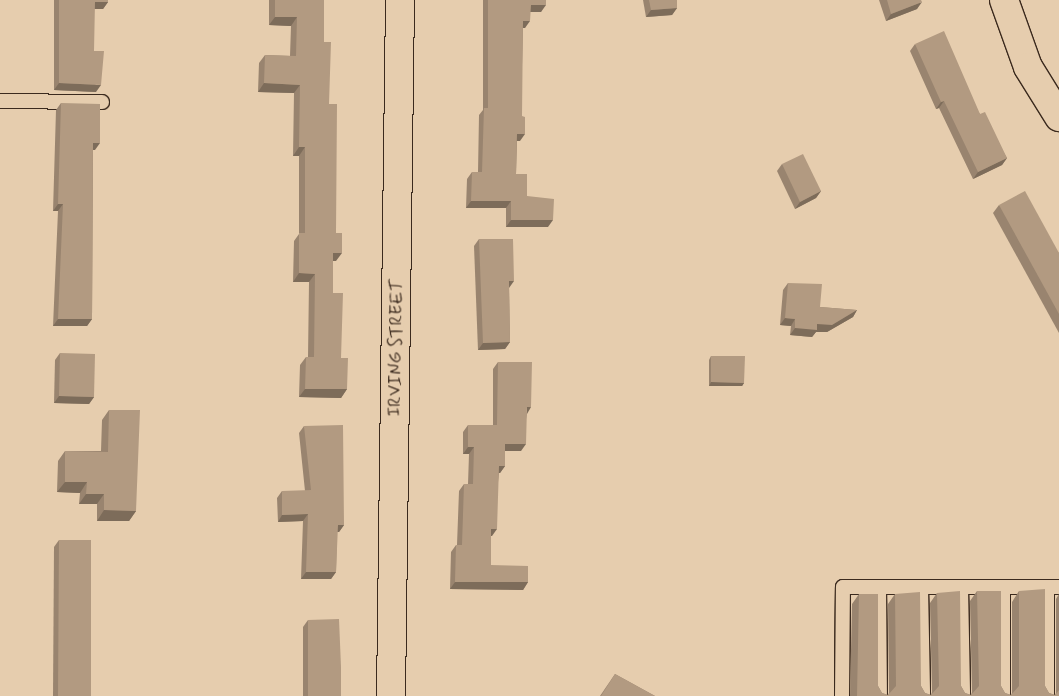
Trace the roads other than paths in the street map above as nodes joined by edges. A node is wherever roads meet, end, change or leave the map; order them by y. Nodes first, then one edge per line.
1 (400, 0) edge
2 (1004, 0) edge
3 (0, 101) edge
4 (102, 102) dead end
5 (1059, 117) edge
6 (878, 587) junction
7 (922, 587) junction
8 (961, 587) junction
9 (1003, 587) junction
10 (1053, 587) edge
11 (391, 696) edge
12 (842, 696) edge
13 (880, 696) edge
14 (923, 696) edge
15 (963, 696) edge
16 (1003, 696) edge
17 (1047, 696) edge

1 - 11 street, IRVING STREET
2 - 5 street
3 - 4 lane
6 - 7 lane
6 - 12 lane
6 - 13 lane
7 - 8 lane
7 - 14 lane
8 - 9 lane
8 - 15 lane
9 - 10 lane
9 - 16 lane
10 - 17 lane

